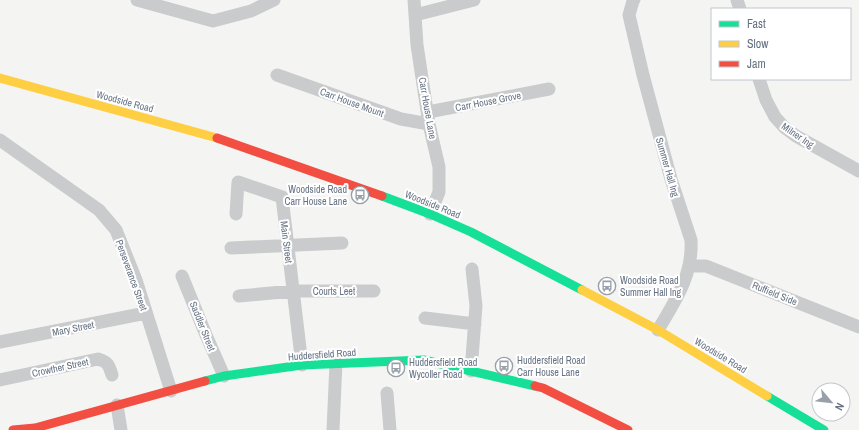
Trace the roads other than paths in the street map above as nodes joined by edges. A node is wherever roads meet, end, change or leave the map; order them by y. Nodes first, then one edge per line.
1 (137, 0) edge
2 (274, 0) edge
3 (414, 0) edge
4 (474, 0) edge
5 (633, 0) edge
6 (415, 15) junction
7 (277, 75) dead end
8 (0, 78) edge
9 (759, 80) edge
10 (548, 89) dead end
11 (429, 118) junction
12 (0, 140) edge
13 (859, 171) edge
14 (236, 214) dead end
15 (430, 214) junction
16 (342, 243) dead end
17 (288, 246) junction
18 (231, 248) dead end
19 (690, 266) junction
20 (472, 269) dead end
21 (182, 276) dead end
22 (293, 291) junction
23 (374, 292) dead end
24 (239, 296) dead end
25 (146, 313) junction
26 (425, 318) dead end
27 (474, 324) junction
28 (859, 327) edge
29 (658, 330) junction
30 (0, 342) edge
31 (336, 363) junction
32 (302, 365) junction
33 (471, 371) junction
34 (112, 375) dead end
35 (224, 376) junction
36 (0, 380) edge
37 (171, 391) junction
38 (387, 393) dead end
39 (117, 405) junction
40 (65, 425) edge
41 (604, 425) edge
42 (13, 430) edge
43 (121, 430) edge
44 (333, 430) edge
45 (390, 430) edge
46 (628, 430) edge
47 (824, 430) edge

1 - 2 street
3 - 6 street, Carr House Lane
4 - 6 street
5 - 19 street, Summer Hall Ing
6 - 11 street, Carr House Lane
7 - 11 street, Carr House Mount
8 - 15 main road, Woodside Road
9 - 13 street, Milner Ing
10 - 11 street, Carr House Grove
11 - 15 street, Carr House Lane
12 - 25 street, Perseverance Street
14 - 17 street, Main Street
15 - 29 main road, Woodside Road
16 - 17 street
17 - 18 street
17 - 22 street, Main Street
19 - 28 street, Ruffield Side
19 - 29 street, Summer Hall Ing
20 - 27 street
21 - 35 street, Saddler Street
22 - 23 street, Courts Leet
22 - 24 street, Courts Leet
22 - 32 street, Main Street
25 - 30 street, Mary Street
25 - 37 street, Perseverance Street
26 - 27 street
27 - 33 street
29 - 47 main road, Woodside Road
31 - 32 main road, Huddersfield Road
31 - 33 main road, Huddersfield Road
31 - 44 street
32 - 35 main road, Huddersfield Road
33 - 41 main road, Huddersfield Road
34 - 36 street, Crowther Street
35 - 37 main road, Huddersfield Road
37 - 39 main road, Huddersfield Road
38 - 45 street
39 - 40 main road, Huddersfield Road
39 - 43 street
40 - 42 main road, Huddersfield Road
41 - 46 main road, Huddersfield Road

